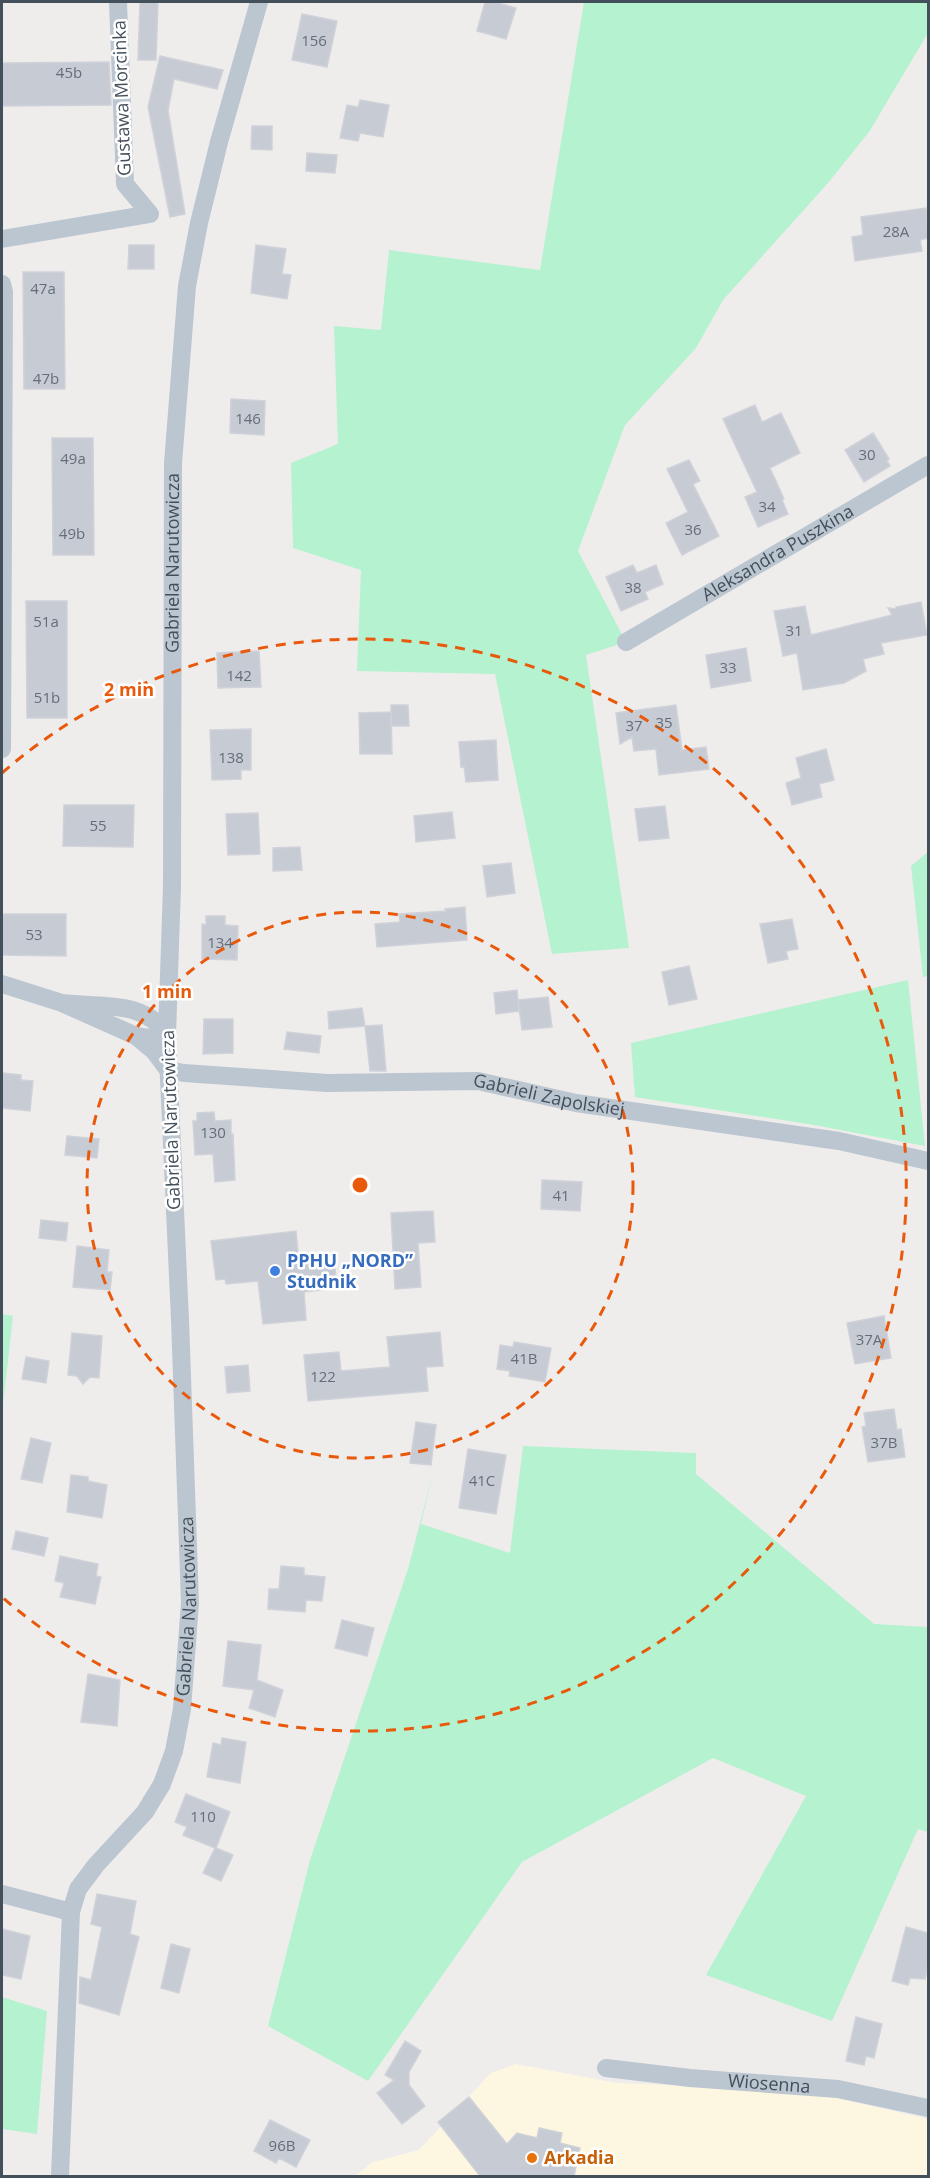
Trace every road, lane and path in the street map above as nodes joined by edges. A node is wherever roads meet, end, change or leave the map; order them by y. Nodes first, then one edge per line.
1 (118, 2) edge
2 (259, 2) edge
3 (2, 239) edge
4 (2, 284) edge
5 (928, 465) edge
6 (626, 642) dead end
7 (2, 748) edge
8 (2, 984) edge
9 (169, 985) junction
10 (62, 1003) junction
11 (129, 1008) junction
12 (167, 1035) junction
13 (136, 1036) junction
14 (168, 1070) junction
15 (928, 1161) edge
16 (2, 1894) edge
17 (71, 1912) junction
18 (606, 2068) dead end
19 (928, 2108) edge
20 (60, 2176) edge

1 - 3 street, Gustawa Morcinka
2 - 9 street, Gabriela Narutowicza
4 - 7 street
5 - 6 street, Aleksandra Puszkina
8 - 10 street
9 - 11 street
9 - 12 street, Gabriela Narutowicza
10 - 11 street
10 - 13 street
11 - 12 street
12 - 13 street
12 - 14 street, Gabriela Narutowicza
13 - 14 street
14 - 15 street, Gabrieli Zapolskiej
14 - 17 street, Gabriela Narutowicza
16 - 17 street
17 - 20 street, Gabriela Narutowicza
18 - 19 street, Wiosenna

